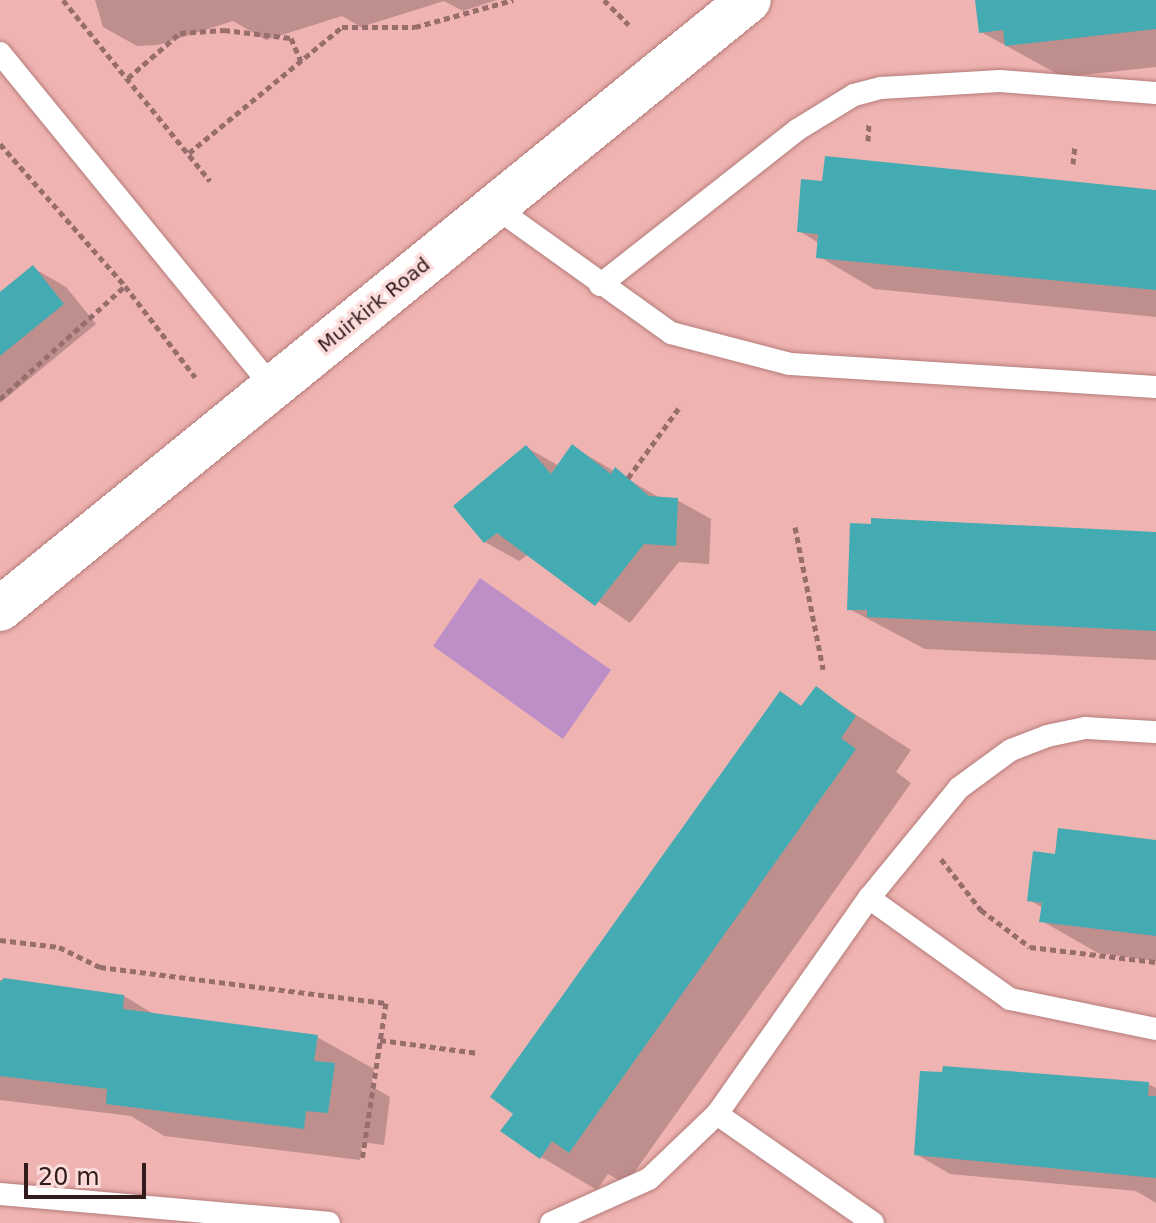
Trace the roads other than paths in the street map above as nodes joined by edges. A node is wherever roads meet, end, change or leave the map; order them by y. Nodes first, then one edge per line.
1 (749, 0) edge
2 (0, 53) edge
3 (1156, 93) edge
4 (495, 207) junction
5 (600, 285) junction
6 (272, 387) junction
7 (1156, 387) edge
8 (0, 609) edge
9 (1156, 732) edge
10 (869, 898) junction
11 (1156, 1029) edge
12 (717, 1114) junction
13 (0, 1194) edge
14 (329, 1223) edge
15 (551, 1223) edge
16 (873, 1223) edge

1 - 4 main road, Muirkirk Road
2 - 6 lane
3 - 5 lane
4 - 5 lane
4 - 6 main road, Muirkirk Road
5 - 7 lane
6 - 8 main road, Muirkirk Road
9 - 10 lane
10 - 11 lane
10 - 12 lane
12 - 15 lane
12 - 16 lane
13 - 14 lane

